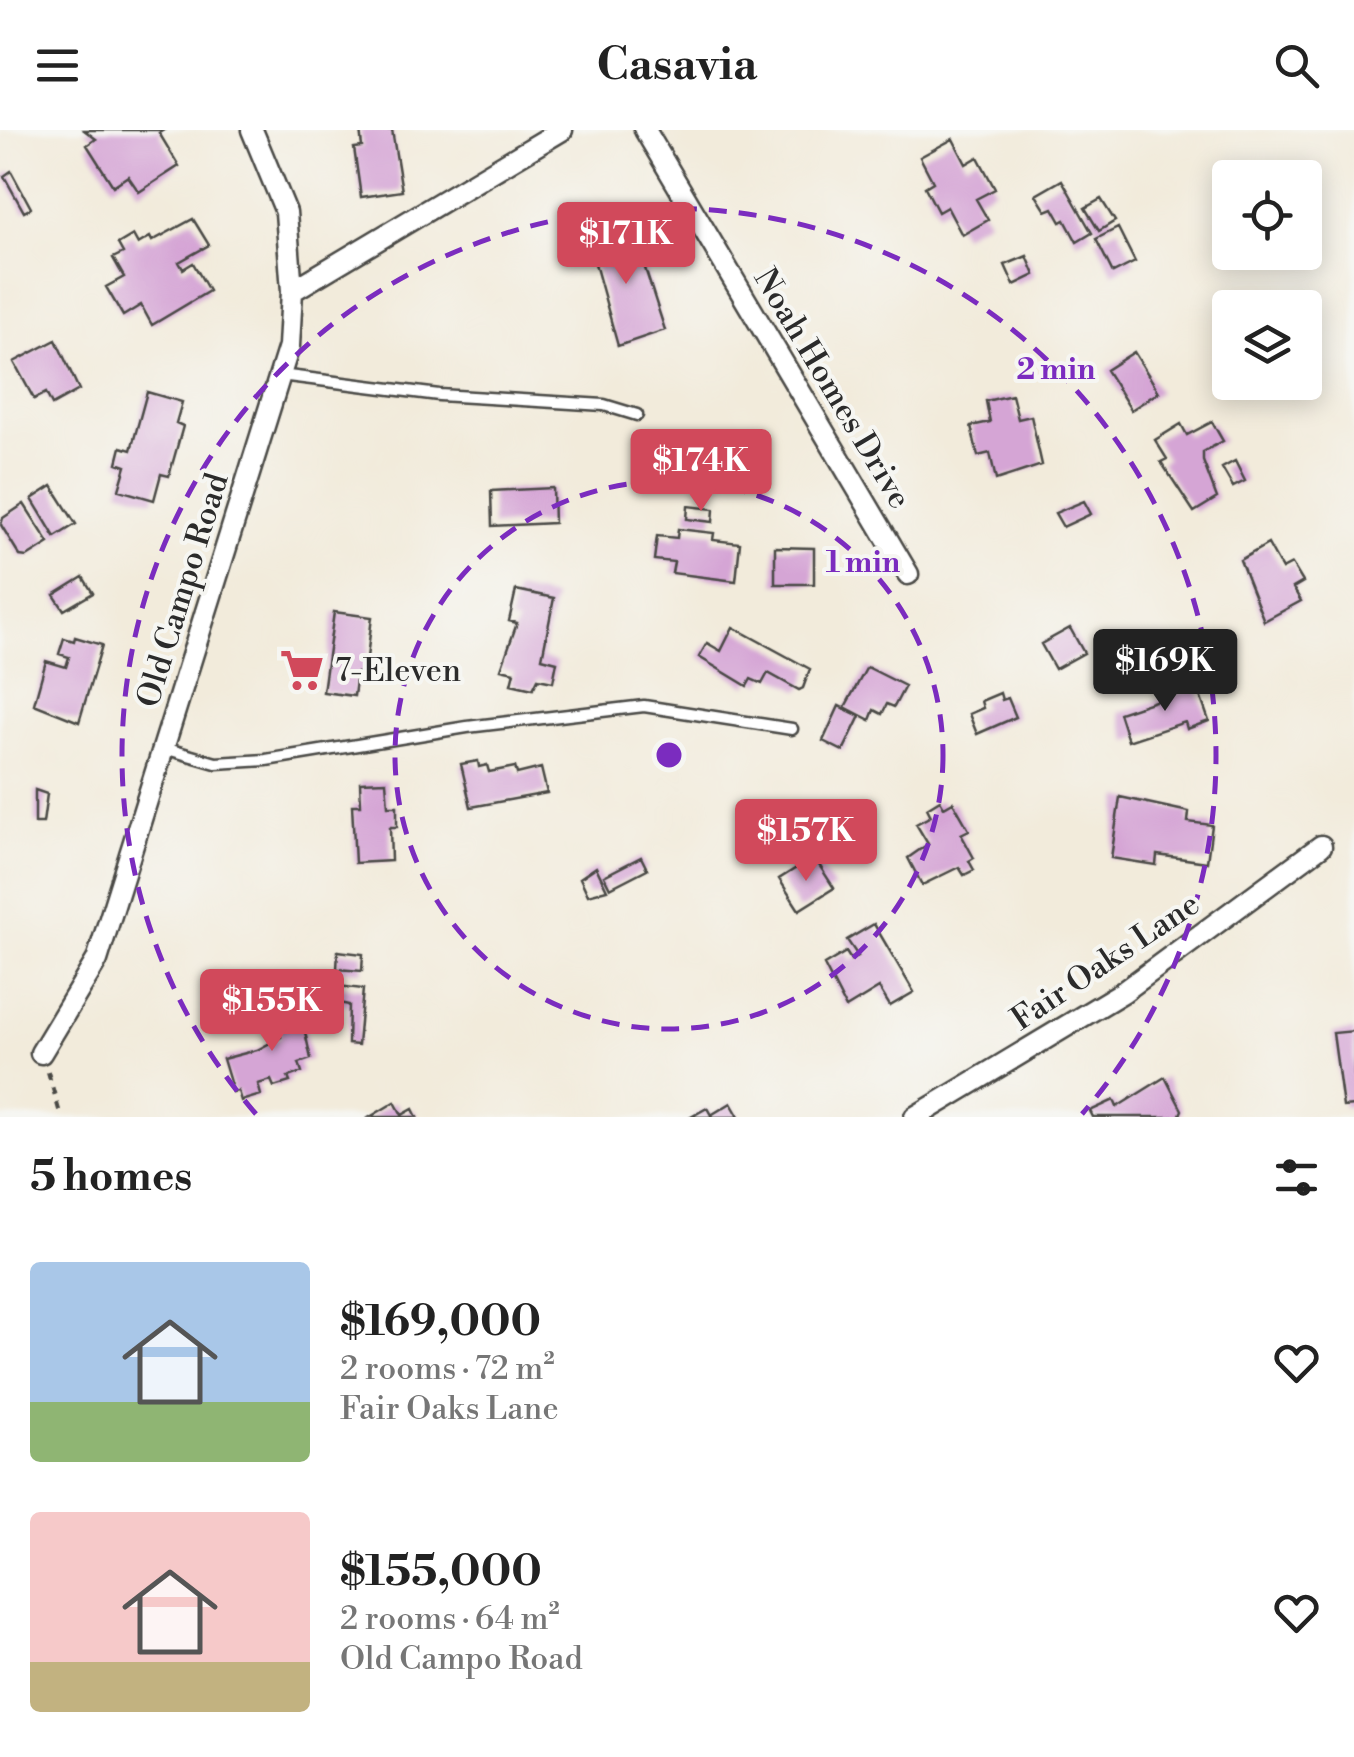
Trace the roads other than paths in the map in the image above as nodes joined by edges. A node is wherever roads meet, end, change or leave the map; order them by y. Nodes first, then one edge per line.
1 (252, 130) edge
2 (562, 130) edge
3 (645, 130) edge
4 (292, 292) junction
5 (280, 374) junction
6 (637, 415) dead end
7 (908, 574) dead end
8 (792, 729) dead end
9 (164, 748) junction
10 (1322, 846) dead end
11 (42, 1053) road end
12 (916, 1117) edge

1 - 4 street, Old Campo Road
2 - 4 street
3 - 7 street, Noah Homes Drive
4 - 5 street, Old Campo Road
5 - 6 lane
5 - 9 street, Old Campo Road
8 - 9 lane
9 - 11 street, Old Campo Road
10 - 12 street, Fair Oaks Lane

